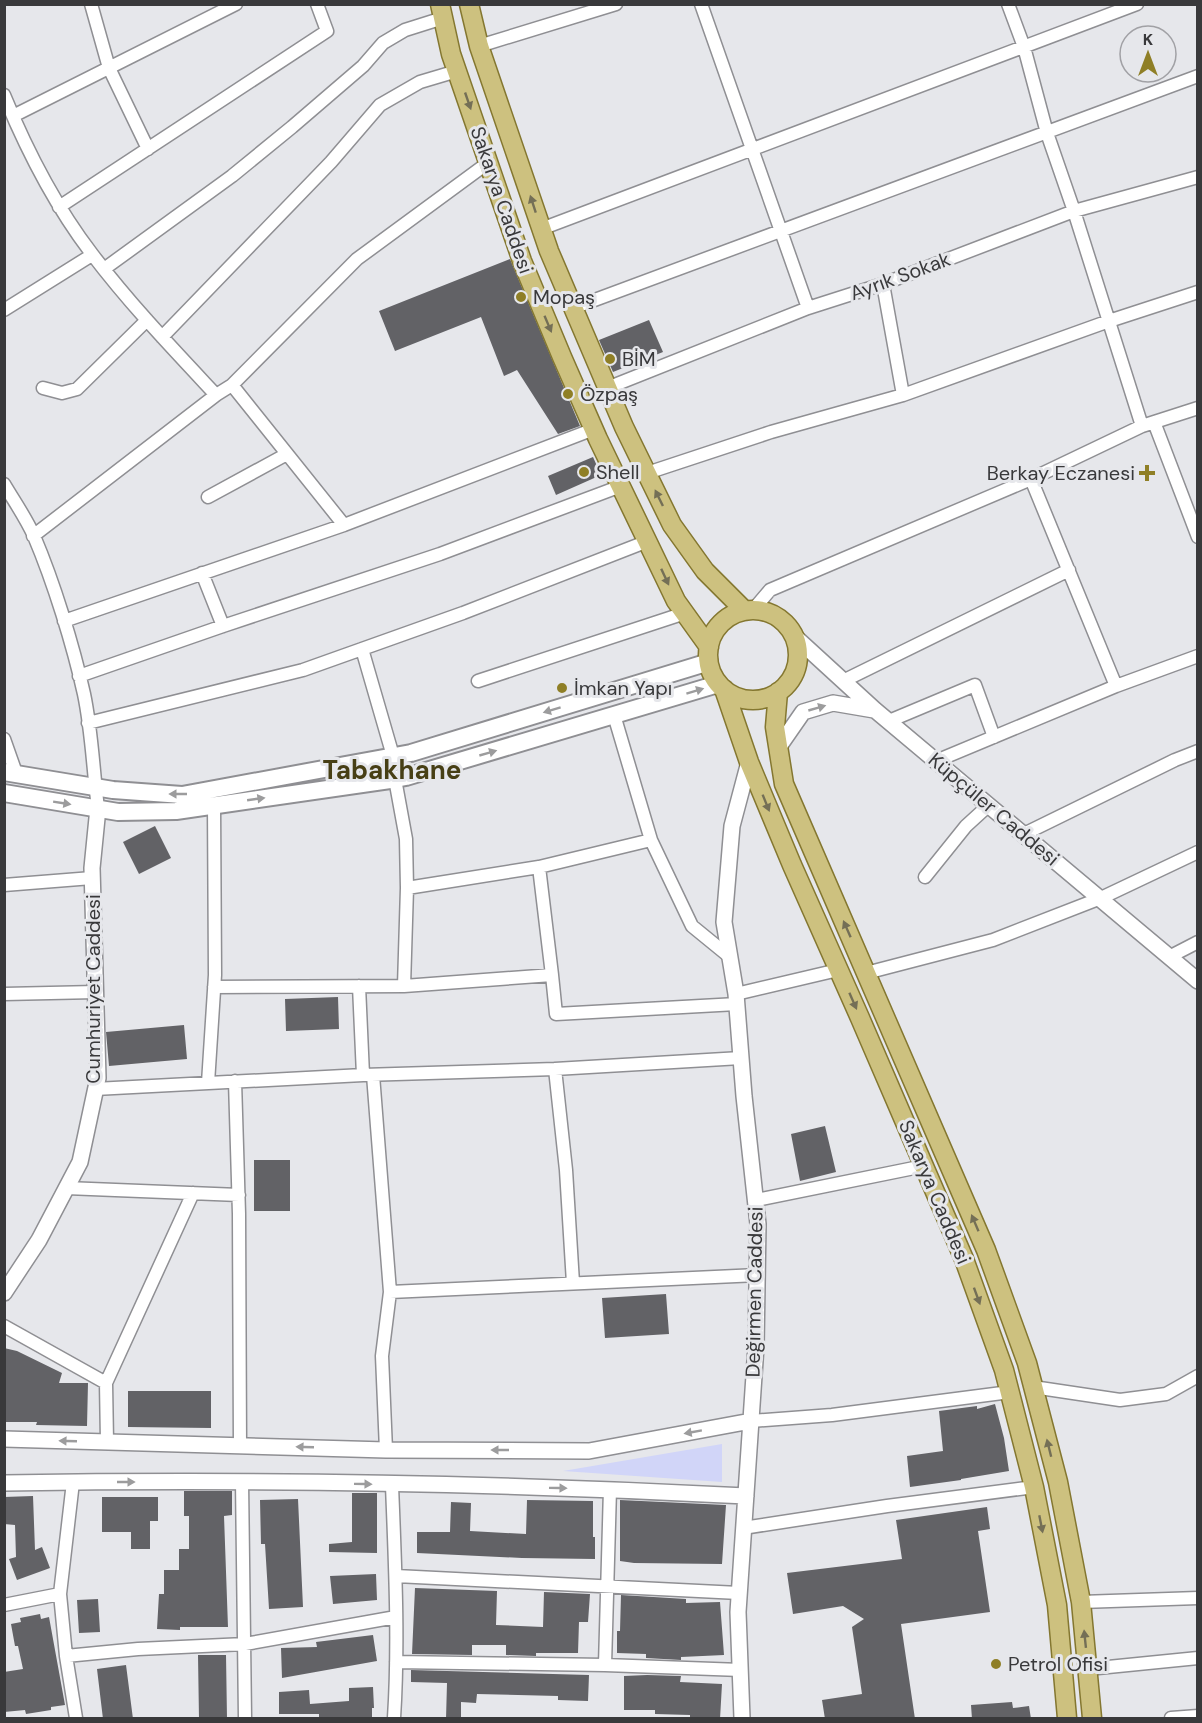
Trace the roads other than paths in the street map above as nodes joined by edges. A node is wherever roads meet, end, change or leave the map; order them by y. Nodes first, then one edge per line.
1 (91, 4) edge
2 (236, 4) edge
3 (317, 4) edge
4 (469, 4) edge
5 (616, 4) edge
6 (701, 4) edge
7 (1008, 4) edge
8 (1137, 4) edge
9 (1109, 9) edge
10 (441, 11) edge
11 (479, 46) junction
12 (1024, 47) junction
13 (109, 68) junction
14 (457, 71) junction
15 (1197, 76) edge
16 (4, 95) edge
17 (13, 116) junction
18 (1047, 133) junction
19 (751, 148) junction
20 (148, 149) junction
21 (489, 162) junction
22 (1197, 177) edge
23 (59, 207) junction
24 (1074, 211) junction
25 (541, 229) junction
26 (780, 232) junction
27 (92, 255) junction
28 (104, 269) junction
29 (883, 284) junction
30 (1197, 292) edge
31 (573, 308) junction
32 (808, 308) junction
33 (4, 310) edge
34 (147, 320) junction
35 (1109, 321) junction
36 (162, 337) junction
37 (232, 385) junction
38 (43, 388) dead end
39 (607, 388) junction
40 (216, 395) junction
41 (903, 395) junction
42 (1197, 408) edge
43 (1148, 424) junction
44 (594, 429) junction
45 (287, 454) junction
46 (647, 473) junction
47 (1031, 479) junction
48 (4, 484) edge
49 (621, 486) junction
50 (207, 497) dead end
51 (344, 525) junction
52 (33, 536) junction
53 (1197, 537) edge
54 (648, 541) junction
55 (1069, 570) junction
56 (202, 573) junction
57 (749, 610) junction
58 (685, 613) junction
59 (64, 621) junction
60 (223, 626) junction
61 (793, 635) junction
62 (363, 649) junction
63 (709, 655) junction
64 (1197, 656) edge
65 (79, 676) junction
66 (478, 681) dead end
67 (843, 681) junction
68 (721, 686) junction
69 (1116, 686) junction
70 (778, 692) junction
71 (875, 710) junction
72 (614, 715) junction
73 (889, 721) junction
74 (88, 723) junction
75 (994, 737) junction
76 (4, 739) edge
77 (778, 748) junction
78 (1197, 751) edge
79 (393, 756) junction
80 (936, 761) junction
81 (749, 762) junction
82 (10, 772) edge
83 (395, 779) junction
84 (94, 786) junction
85 (4, 793) edge
86 (214, 805) junction
87 (989, 805) junction
88 (98, 808) junction
89 (1024, 834) junction
90 (651, 840) junction
91 (1197, 852) edge
92 (539, 867) junction
93 (925, 877) dead end
94 (92, 878) junction
95 (4, 885) edge
96 (407, 888) junction
97 (1101, 898) junction
98 (1197, 942) edge
99 (730, 957) junction
100 (1169, 957) junction
101 (838, 970) junction
102 (866, 973) junction
103 (552, 975) junction
104 (1197, 981) edge
105 (359, 986) junction
106 (404, 986) junction
107 (214, 987) junction
108 (96, 992) junction
109 (4, 994) edge
110 (737, 999) junction
111 (741, 1058) junction
112 (555, 1069) junction
113 (368, 1075) junction
114 (235, 1081) junction
115 (208, 1083) junction
116 (95, 1089) junction
117 (924, 1166) junction
118 (66, 1188) junction
119 (193, 1193) junction
120 (239, 1195) junction
121 (756, 1200) junction
122 (758, 1275) junction
123 (573, 1284) junction
124 (390, 1292) junction
125 (4, 1293) edge
126 (4, 1326) edge
127 (1197, 1376) edge
128 (106, 1383) junction
129 (1033, 1387) junction
130 (1010, 1392) junction
131 (751, 1421) junction
132 (4, 1439) edge
133 (107, 1442) junction
134 (240, 1446) junction
135 (386, 1450) junction
136 (242, 1481) junction
137 (73, 1482) junction
138 (4, 1483) edge
139 (392, 1485) junction
140 (1034, 1487) junction
141 (610, 1489) junction
142 (746, 1496) junction
143 (743, 1528) junction
144 (396, 1576) junction
145 (606, 1587) junction
146 (740, 1593) junction
147 (60, 1594) junction
148 (1197, 1598) edge
149 (1081, 1602) junction
150 (4, 1605) edge
151 (396, 1617) junction
152 (245, 1644) junction
153 (66, 1656) junction
154 (1197, 1658) edge
155 (396, 1662) junction
156 (605, 1665) junction
157 (1088, 1668) junction
158 (741, 1670) junction
159 (1197, 1716) edge
160 (76, 1719) edge
161 (245, 1719) edge
162 (394, 1719) edge
163 (742, 1719) edge
164 (1067, 1719) edge
165 (1092, 1719) edge
166 (1171, 1719) edge

1 - 13 street
2 - 13 street
3 - 20 street
4 - 11 main road, Sakarya Caddesi
5 - 11 street
6 - 19 street
7 - 12 street
8 - 9 street
9 - 12 street
10 - 14 main road, Sakarya Caddesi
10 - 28 street
25 -> 11 main road, Sakarya Caddesi
12 - 18 street
12 - 19 street
13 - 17 street
13 - 20 street
14 -> 21 main road, Sakarya Caddesi
14 - 36 street
15 - 18 street
16 - 17 street
17 - 23 street
18 - 24 street
18 - 26 street
19 - 25 street
19 - 26 street
20 - 23 street
21 - 37 street
21 -> 44 main road, Sakarya Caddesi
22 - 24 street, Ayrık Sokak
23 - 27 street
24 - 29 street, Ayrık Sokak
24 - 35 street
25 - 31 main road, Sakarya Caddesi
26 - 31 street
26 - 32 street
27 - 28 street
27 - 33 street
28 - 34 street
29 - 32 street, Ayrık Sokak
29 - 41 street
30 - 35 street
31 - 39 main road, Sakarya Caddesi
32 - 39 street, Ayrık Sokak
34 - 36 street
34 - 38 street
35 - 41 street
35 - 43 street
36 - 40 street
37 - 40 street
37 - 45 street
39 - 46 main road, Sakarya Caddesi
40 - 52 street
41 - 46 street
42 - 43 street
43 - 47 street
43 - 53 street
44 - 49 main road, Sakarya Caddesi
44 - 51 street
45 - 50 street
45 - 51 street
57 -> 46 main road, Sakarya Caddesi
47 - 55 street
47 - 57 street
48 - 52 street
49 - 54 main road, Sakarya Caddesi
49 - 60 street
51 - 56 street
52 - 59 street
54 -> 58 main road, Sakarya Caddesi
54 - 62 street
55 - 67 street
55 - 69 street
56 - 59 street
56 - 60 street
57 - 61 main road
57 - 63 main road
58 - 63 main road, Sakarya Caddesi
58 - 66 street
59 - 65 street
60 - 65 street
61 - 67 street, Küpçüler Caddesi
61 - 70 main road
62 - 74 street
62 - 79 street
63 - 68 main road
63 -> 79 main road
64 - 69 street
65 - 74 street
67 - 71 street, Küpçüler Caddesi
68 - 70 main road
72 -> 68 main road
68 - 81 main road, Sakarya Caddesi
69 - 75 street
70 - 77 main road, Sakarya Caddesi
71 - 73 street, Küpçüler Caddesi
77 -> 71 street
83 -> 72 main road
72 - 90 street
73 - 75 street
73 - 80 street, Küpçüler Caddesi
74 - 84 street
75 - 80 street
76 - 82 street
102 -> 77 main road, Sakarya Caddesi
78 - 89 street
79 -> 84 main road
80 - 87 street, Küpçüler Caddesi
81 - 99 street, Değirmen Caddesi
81 -> 101 main road, Sakarya Caddesi
82 - 84 main road
86 -> 83 main road
83 - 96 street
84 - 88 street
85 -> 88 main road
86 - 88 main road
86 - 107 street
87 - 89 street, Küpçüler Caddesi
87 - 93 street
88 - 94 street, Cumhuriyet Caddesi
89 - 97 street, Küpçüler Caddesi
90 - 92 street
90 - 99 street
91 - 97 street
92 - 96 street
92 - 103 street
94 - 95 street
94 - 108 street, Cumhuriyet Caddesi
96 - 106 street
97 - 100 street, Küpçüler Caddesi
97 - 102 street
98 - 100 street
99 - 110 street, Değirmen Caddesi
100 - 104 street, Küpçüler Caddesi
101 - 110 street
101 -> 117 main road, Sakarya Caddesi
129 -> 102 main road, Sakarya Caddesi
103 - 106 street
103 - 110 street
105 - 106 street
105 - 107 street
105 - 113 street
107 - 115 street
108 - 109 street
108 - 116 street, Cumhuriyet Caddesi
110 - 111 street, Değirmen Caddesi
111 - 112 street
111 - 121 street, Değirmen Caddesi
112 - 113 street
112 - 123 street
113 - 114 street
113 - 124 street
114 - 115 street
114 - 120 street
115 - 116 street
116 - 118 street, Cumhuriyet Caddesi
117 - 121 street
117 -> 130 main road, Sakarya Caddesi
118 - 119 street
118 - 125 street, Cumhuriyet Caddesi
119 - 120 street
119 - 128 street
120 - 134 street
121 - 122 street, Değirmen Caddesi
122 - 123 street
122 - 131 street, Değirmen Caddesi
123 - 124 street
124 - 135 street
126 - 128 street
127 - 129 street
128 - 133 street
149 -> 129 main road, Sakarya Caddesi
130 - 131 street
130 - 140 main road, Sakarya Caddesi
131 -> 135 street
131 - 142 street, Değirmen Caddesi
133 -> 132 street
133 - 134 street
135 -> 134 street
137 -> 136 street
136 -> 139 street
136 - 152 street
137 - 138 street
137 - 147 street
139 -> 141 street
139 - 144 street
140 - 143 street
140 -> 164 main road, Sakarya Caddesi
141 - 142 street
141 - 145 street
142 - 143 street, Değirmen Caddesi
143 - 146 street, Değirmen Caddesi
144 - 145 street
144 - 151 street
145 - 146 street
145 - 156 street
146 - 158 street, Değirmen Caddesi
147 - 150 street
147 - 153 street
148 - 149 street
157 -> 149 main road, Sakarya Caddesi
151 - 152 street
151 - 155 street
152 - 153 street
152 - 161 street
153 - 160 street
154 - 157 street
155 - 156 street
155 - 162 street
156 - 158 street
157 - 165 main road, Sakarya Caddesi
158 - 163 street, Değirmen Caddesi
159 - 166 street

